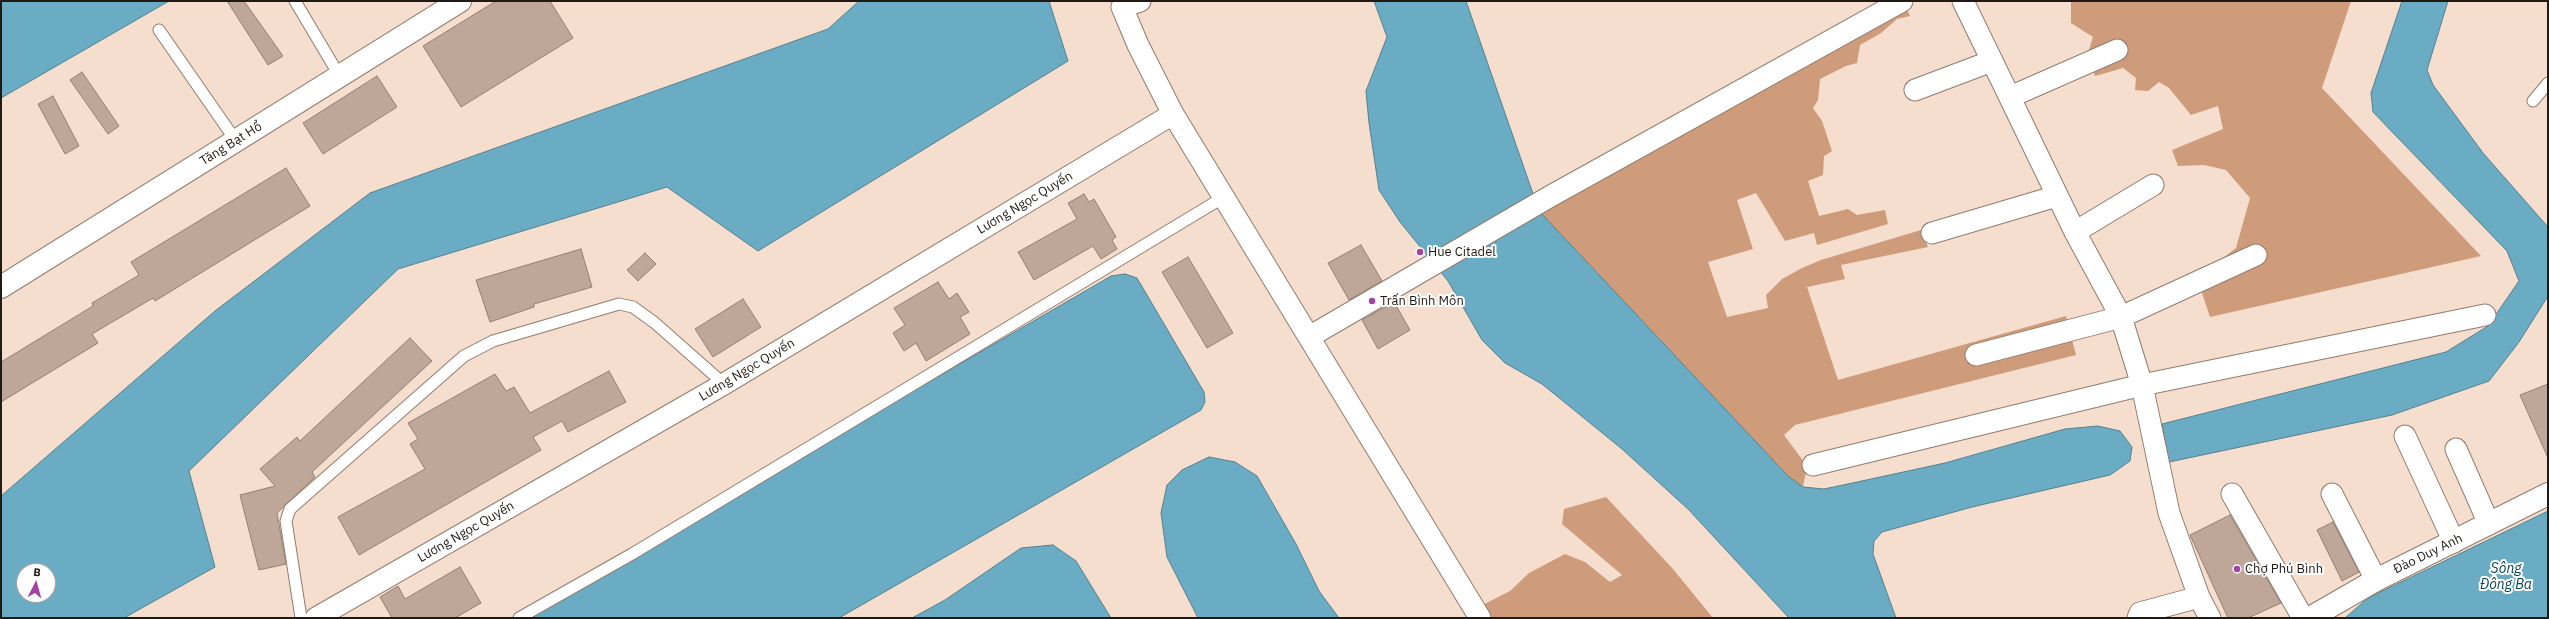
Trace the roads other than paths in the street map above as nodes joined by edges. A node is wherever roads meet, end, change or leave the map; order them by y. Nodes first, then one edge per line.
1 (295, 1) edge
2 (460, 1) edge
3 (1140, 1) edge
4 (1902, 1) edge
5 (1963, 1) edge
6 (159, 30) dead end
7 (2117, 50) dead end
8 (1992, 61) junction
9 (339, 75) junction
10 (2548, 83) edge
11 (1915, 90) dead end
12 (2010, 97) junction
13 (2532, 101) dead end
14 (1173, 114) junction
15 (236, 141) junction
16 (2153, 185) dead end
17 (2057, 196) junction
18 (1224, 198) junction
19 (2075, 232) junction
20 (1932, 234) dead end
21 (2256, 254) dead end
22 (1, 287) edge
23 (2485, 315) dead end
24 (2121, 317) junction
25 (1309, 337) junction
26 (1976, 355) dead end
27 (724, 384) junction
28 (2142, 385) junction
29 (2405, 436) dead end
30 (2456, 449) dead end
31 (1812, 466) dead end
32 (2232, 494) dead end
33 (2332, 494) dead end
34 (2548, 494) edge
35 (2490, 524) junction
36 (2454, 542) junction
37 (2376, 580) junction
38 (2199, 597) junction
39 (301, 618) edge
40 (316, 618) edge
41 (519, 618) edge
42 (1480, 618) edge
43 (2138, 618) edge
44 (2210, 618) edge
45 (2303, 618) edge
46 (2310, 618) edge

1 - 9 lane
2 - 9 main road, Tăng Bạt Hổ
3 - 14 street
4 - 25 street
5 - 8 street
6 - 15 lane
7 - 12 street
8 - 11 street
8 - 12 street
9 - 15 main road, Tăng Bạt Hổ
10 - 13 lane
12 - 17 street
14 - 18 street
14 - 27 street, Lương Ngọc Quyến
15 - 22 main road, Tăng Bạt Hổ
16 - 19 street
17 - 19 street
17 - 20 street
18 - 25 street
18 - 41 lane
19 - 24 street
21 - 24 street
23 - 28 street
24 - 26 street
24 - 28 street
25 - 42 street
27 - 39 lane
27 - 40 street, Lương Ngọc Quyến
28 - 31 street
28 - 38 street
29 - 36 street
30 - 35 street
32 - 45 street
33 - 37 street
34 - 35 main road, Đào Duy Anh
35 - 36 main road, Đào Duy Anh
36 - 37 main road, Đào Duy Anh
37 - 46 main road, Đào Duy Anh
38 - 43 street
38 - 44 street

